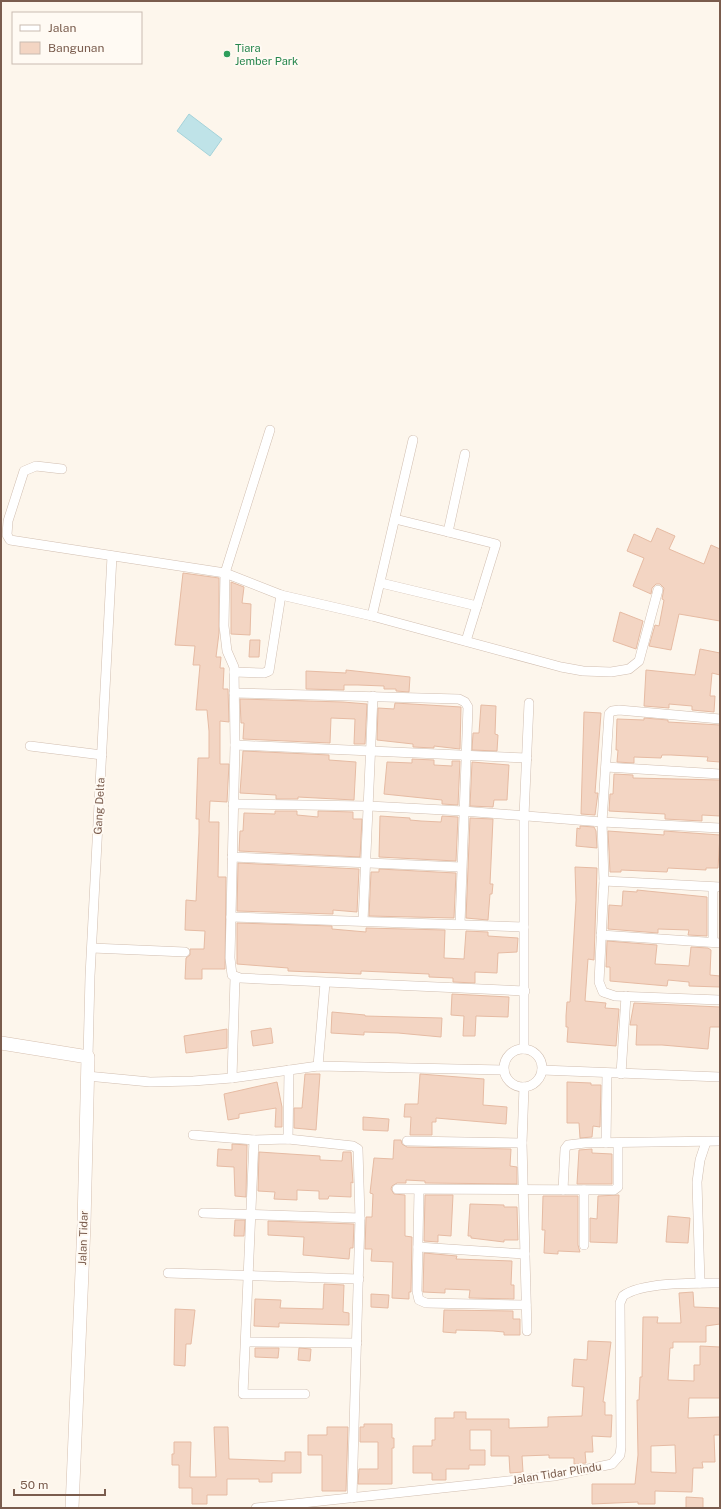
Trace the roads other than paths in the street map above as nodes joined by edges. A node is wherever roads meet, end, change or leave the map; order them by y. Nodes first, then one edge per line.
1 (270, 430) dead end
2 (413, 440) dead end
3 (465, 454) dead end
4 (62, 469) dead end
5 (395, 519) junction
6 (448, 532) junction
7 (112, 556) junction
8 (225, 573) junction
9 (381, 583) junction
10 (658, 590) dead end
11 (281, 595) junction
12 (477, 606) junction
13 (372, 616) junction
14 (466, 641) junction
15 (234, 672) junction
16 (234, 693) junction
17 (373, 696) junction
18 (529, 703) dead end
19 (720, 719) edge
20 (30, 746) dead end
21 (236, 746) junction
22 (371, 753) junction
23 (102, 755) junction
24 (466, 756) junction
25 (527, 758) junction
26 (606, 767) junction
27 (720, 774) edge
28 (233, 804) junction
29 (369, 806) junction
30 (463, 811) junction
31 (524, 816) junction
32 (602, 822) junction
33 (720, 828) edge
34 (232, 857) junction
35 (367, 863) junction
36 (461, 867) junction
37 (604, 881) junction
38 (717, 887) edge
39 (231, 917) junction
40 (363, 920) junction
41 (460, 924) junction
42 (524, 927) junction
43 (601, 935) junction
44 (717, 942) edge
45 (92, 948) junction
46 (185, 952) dead end
47 (235, 978) junction
48 (325, 983) junction
49 (525, 992) junction
50 (626, 996) junction
51 (720, 1000) edge
52 (1, 1043) edge
53 (524, 1049) junction
54 (88, 1057) junction
55 (318, 1066) junction
56 (289, 1070) junction
57 (504, 1070) junction
58 (542, 1070) junction
59 (607, 1073) junction
60 (620, 1074) junction
61 (87, 1076) junction
62 (720, 1077) edge
63 (232, 1078) junction
64 (524, 1087) junction
65 (193, 1135) dead end
66 (288, 1139) junction
67 (254, 1140) junction
68 (408, 1141) dead end
69 (706, 1142) junction
70 (720, 1142) edge
71 (522, 1143) junction
72 (606, 1143) junction
73 (618, 1143) junction
74 (397, 1189) dead end
75 (419, 1190) junction
76 (563, 1190) junction
77 (584, 1190) junction
78 (523, 1191) junction
79 (203, 1213) dead end
80 (251, 1215) junction
81 (360, 1218) junction
82 (584, 1245) dead end
83 (418, 1247) junction
84 (525, 1254) junction
85 (168, 1273) dead end
86 (249, 1276) junction
87 (359, 1279) junction
88 (700, 1283) junction
89 (720, 1283) edge
90 (526, 1305) junction
91 (527, 1331) dead end
92 (246, 1342) junction
93 (357, 1343) junction
94 (305, 1394) dead end
95 (352, 1498) junction
96 (72, 1508) edge
97 (256, 1508) edge

1 - 8 street
2 - 5 street
3 - 6 street
4 - 7 street
5 - 6 street
5 - 9 street
6 - 12 street
7 - 8 street
7 - 23 street, Gang Delta
8 - 11 street
8 - 15 street
9 - 12 street
9 - 13 street
10 - 14 street
11 - 13 street
11 - 15 street
12 - 14 street
13 - 14 street
15 - 16 street
16 - 17 street
16 - 21 street
17 - 22 street
17 - 24 street
18 - 25 street
19 - 26 street
20 - 23 street
21 - 22 street
21 - 28 street
22 - 24 street
22 - 29 street
23 - 45 street, Gang Delta
24 - 25 street
24 - 30 street
25 - 31 street
26 - 27 street
26 - 32 street
28 - 29 street
28 - 34 street
29 - 30 street
29 - 35 street
30 - 31 street
30 - 36 street
31 - 32 street
31 - 42 street
32 - 33 street
32 - 37 street
34 - 35 street
34 - 39 street
35 - 36 street
35 - 40 street
36 - 41 street
37 - 38 street
37 - 43 street
38 - 44 street
39 - 40 street
39 - 47 street
40 - 41 street
41 - 42 street
42 - 49 street
43 - 44 street
43 - 50 street
45 - 46 street
45 - 54 street, Gang Delta
47 - 48 street
47 - 63 street
48 - 49 street
48 - 55 street
49 - 53 street
50 - 51 street
50 - 60 street
52 - 54 main road
53 - 57 street
53 - 58 street
54 - 61 main road, Jalan Tidar
55 - 56 street
55 - 57 street
56 - 63 street
56 - 66 street
57 - 64 street
58 - 59 street
58 - 64 street
59 - 60 street
59 - 72 street
60 - 62 street
61 - 63 street
61 - 96 main road, Jalan Tidar
64 - 71 street
65 - 67 street
66 - 67 street
66 - 81 street
67 - 80 street
68 - 71 street
69 - 70 street
69 - 73 street
69 - 88 street
71 - 78 street
72 - 73 street
72 - 76 street
73 - 77 street
74 - 75 street
75 - 78 street
75 - 83 street
76 - 77 street
76 - 78 street
77 - 82 street
78 - 84 street
79 - 80 street
80 - 81 street
80 - 86 street
81 - 87 street
83 - 84 street
83 - 90 street
84 - 90 street
85 - 86 street
86 - 87 street
86 - 92 street
87 - 93 street
88 - 89 street, Jalan Tidar Plindu
88 - 95 street, Jalan Tidar Plindu
90 - 91 street
92 - 93 street
92 - 94 street
93 - 95 street
95 - 97 street, Jalan Tidar Plindu

